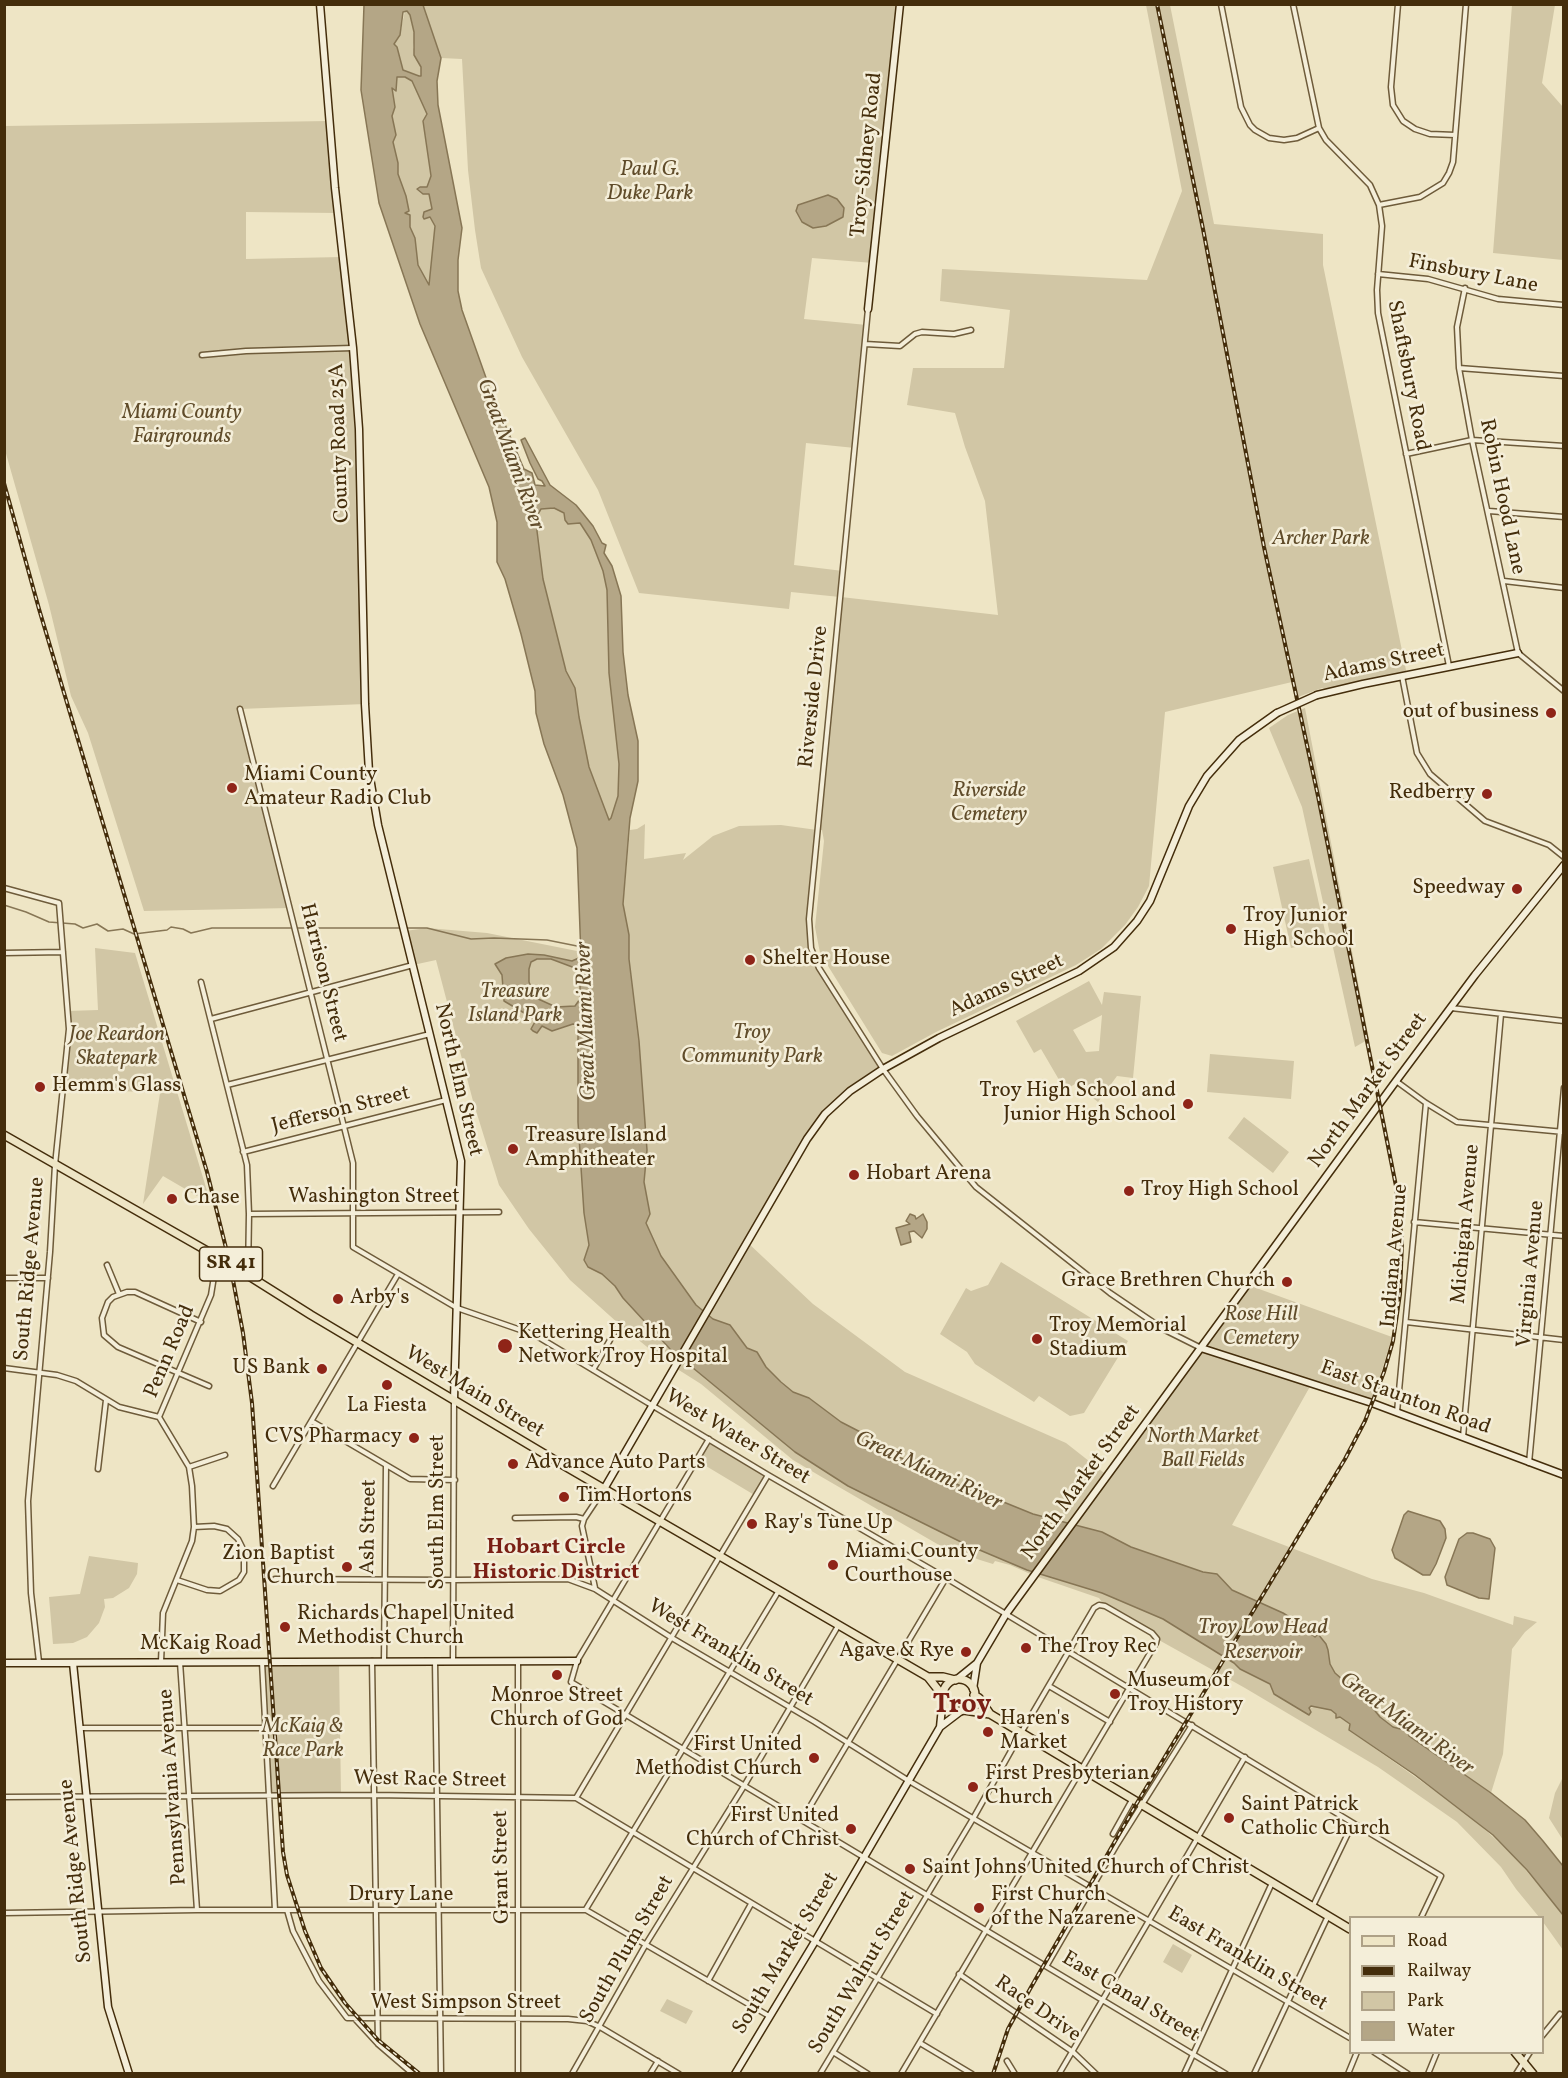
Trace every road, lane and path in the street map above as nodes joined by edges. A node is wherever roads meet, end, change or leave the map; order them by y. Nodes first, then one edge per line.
1 (320, 4) edge
2 (900, 4) edge
3 (1221, 4) edge
4 (1293, 4) edge
5 (1398, 4) edge
6 (1467, 4) edge
7 (1319, 128) junction
8 (1455, 135) junction
9 (1379, 205) junction
10 (1378, 274) junction
11 (1465, 288) junction
12 (1563, 305) edge
13 (868, 309) joint
14 (971, 330) dead end
15 (865, 344) junction
16 (353, 348) junction
17 (202, 355) dead end
18 (1459, 368) junction
19 (1563, 376) edge
20 (1472, 440) junction
21 (1563, 446) edge
22 (1406, 454) junction
23 (1489, 511) junction
24 (1563, 517) edge
25 (1504, 581) junction
26 (1563, 588) edge
27 (1518, 653) junction
28 (1449, 666) junction
29 (1402, 676) junction
30 (1563, 691) edge
31 (240, 709) dead end
32 (1563, 857) edge
33 (1563, 865) edge
34 (392, 879) joint
35 (4, 888) edge
36 (63, 952) junction
37 (4, 953) edge
38 (413, 965) junction
39 (201, 982) dead end
40 (311, 990) junction
41 (1450, 1008) junction
42 (1501, 1014) junction
43 (211, 1018) junction
44 (1563, 1021) edge
45 (430, 1034) junction
46 (328, 1058) junction
47 (883, 1069) junction
48 (1396, 1081) junction
49 (227, 1085) junction
50 (1563, 1088) edge
51 (447, 1100) junction
52 (1426, 1103) junction
53 (345, 1126) junction
54 (1491, 1126) junction
55 (1562, 1131) edge
56 (4, 1135) edge
57 (243, 1152) junction
58 (56, 1165) junction
59 (353, 1212) junction
60 (499, 1212) dead end
61 (459, 1213) junction
62 (249, 1214) junction
63 (1414, 1222) junction
64 (1482, 1228) junction
65 (1550, 1234) junction
66 (1563, 1236) edge
67 (354, 1247) joint
68 (218, 1256) junction
69 (107, 1265) dead end
70 (399, 1274) junction
71 (248, 1275) junction
72 (4, 1278) edge
73 (48, 1278) junction
74 (119, 1294) junction
75 (458, 1308) junction
76 (201, 1322) junction
77 (1406, 1322) junction
78 (619, 1324) dead end
79 (1474, 1330) junction
80 (1541, 1338) junction
81 (1563, 1340) edge
82 (357, 1342) junction
83 (1201, 1348) junction
84 (4, 1368) edge
85 (593, 1370) junction
86 (39, 1373) junction
87 (178, 1374) junction
88 (208, 1386) dead end
89 (106, 1400) junction
90 (454, 1400) junction
91 (652, 1405) junction
92 (1397, 1412) junction
93 (159, 1417) junction
94 (313, 1422) junction
95 (1463, 1437) junction
96 (709, 1439) junction
97 (225, 1455) dead end
98 (1529, 1463) junction
99 (386, 1466) junction
100 (189, 1467) junction
101 (98, 1469) dead end
102 (1563, 1475) edge
103 (768, 1476) junction
104 (455, 1480) junction
105 (273, 1486) dead end
106 (604, 1489) junction
107 (515, 1518) dead end
108 (584, 1519) junction
109 (659, 1521) junction
110 (194, 1527) junction
111 (720, 1556) junction
112 (946, 1578) junction
113 (275, 1579) dead end
114 (384, 1579) junction
115 (177, 1580) junction
116 (454, 1580) junction
117 (595, 1589) junction
118 (778, 1592) junction
119 (612, 1601) junction
120 (1006, 1614) junction
121 (838, 1625) junction
122 (672, 1638) junction
123 (1070, 1652) junction
124 (896, 1660) junction
125 (180, 1661) junction
126 (372, 1661) junction
127 (384, 1661) junction
128 (435, 1661) junction
129 (453, 1661) junction
130 (518, 1661) junction
131 (577, 1661) junction
132 (39, 1662) junction
133 (161, 1662) junction
134 (262, 1662) junction
135 (4, 1663) edge
136 (73, 1663) junction
137 (977, 1663) junction
138 (730, 1671) junction
139 (928, 1677) junction
140 (955, 1678) junction
141 (933, 1684) junction
142 (1049, 1686) junction
143 (1129, 1689) junction
144 (975, 1691) junction
145 (943, 1697) junction
146 (790, 1708) junction
147 (941, 1711) junction
148 (963, 1711) junction
149 (625, 1714) junction
150 (990, 1714) junction
151 (1110, 1722) junction
152 (1192, 1725) junction
153 (940, 1727) junction
154 (80, 1728) junction
155 (266, 1728) junction
156 (185, 1729) junction
157 (1021, 1733) junction
158 (848, 1743) junction
159 (683, 1750) junction
160 (1245, 1757) junction
161 (1082, 1769) junction
162 (909, 1781) junction
163 (744, 1786) junction
164 (268, 1795) junction
165 (373, 1795) junction
166 (438, 1796) junction
167 (4, 1797) edge
168 (86, 1797) junction
169 (190, 1797) junction
170 (517, 1797) junction
171 (576, 1798) junction
172 (1132, 1800) junction
173 (1142, 1805) junction
174 (974, 1818) junction
175 (802, 1820) junction
176 (1353, 1823) junction
177 (633, 1833) junction
178 (1113, 1834) dead end
179 (1197, 1838) junction
180 (1031, 1851) junction
181 (864, 1856) junction
182 (693, 1869) junction
183 (1272, 1883) junction
184 (1092, 1888) junction
185 (928, 1894) junction
186 (752, 1904) junction
187 (1313, 1907) junction
188 (197, 1910) junction
189 (275, 1910) junction
190 (287, 1910) junction
191 (375, 1910) junction
192 (518, 1910) junction
193 (586, 1910) junction
194 (438, 1911) junction
195 (98, 1912) junction
196 (4, 1913) edge
197 (1329, 1916) junction
198 (1421, 1916) edge
199 (1150, 1920) junction
200 (1349, 1928) edge
201 (985, 1929) junction
202 (814, 1943) junction
203 (646, 1944) junction
204 (1047, 1965) junction
205 (1232, 1970) junction
206 (959, 1974) junction
207 (878, 1980) junction
208 (708, 1981) junction
209 (1104, 2000) junction
210 (1287, 2002) junction
211 (937, 2014) junction
212 (1560, 2014) dead end
213 (769, 2016) junction
214 (354, 2018) junction
215 (440, 2018) junction
216 (378, 2019) junction
217 (518, 2019) junction
218 (600, 2027) junction
219 (1544, 2034) edge
220 (1349, 2037) edge
221 (920, 2043) junction
222 (378, 2044) junction
223 (833, 2052) junction
224 (1073, 2052) junction
225 (1193, 2054) junction
226 (1356, 2054) edge
227 (1377, 2054) edge
228 (1436, 2054) edge
229 (1517, 2054) edge
230 (1528, 2054) edge
231 (658, 2061) junction
232 (1007, 2061) dead end
233 (1523, 2061) junction
234 (129, 2073) edge
235 (413, 2073) edge
236 (441, 2073) edge
237 (518, 2073) edge
238 (572, 2073) edge
239 (650, 2073) edge
240 (680, 2073) edge
241 (735, 2073) edge
242 (820, 2073) edge
243 (868, 2073) edge
244 (901, 2073) edge
245 (972, 2073) edge
246 (1015, 2073) edge
247 (1059, 2073) edge
248 (1095, 2073) edge
249 (1184, 2073) edge
250 (1226, 2073) edge
251 (1254, 2073) edge
252 (1347, 2073) edge
253 (1408, 2073) edge
254 (1428, 2073) edge
255 (1516, 2073) edge
256 (1533, 2073) edge

1 - 16 street, County Road 25A
2 - 13 street, Troy-Sidney Road
3 - 7 street
4 - 7 street, Shaftsbury Road
5 - 8 street
6 - 8 street
7 - 9 street, Shaftsbury Road
8 - 9 street
9 - 10 street, Shaftsbury Road
10 - 11 street, Finsbury Lane
10 - 22 street, Shaftsbury Road
11 - 12 street, Finsbury Lane
11 - 18 street, Robin Hood Lane
13 - 15 street, Riverside Drive
14 - 15 street
15 - 47 street, Riverside Drive
16 - 17 street
16 - 34 street, County Road 25A
18 - 19 street
18 - 20 street, Robin Hood Lane
20 - 21 street
20 - 22 street
20 - 23 street, Robin Hood Lane
22 - 28 street, Shaftsbury Road
23 - 24 street
23 - 25 street, Robin Hood Lane
25 - 26 street
25 - 27 street, Robin Hood Lane
27 - 28 street, Adams Street
27 - 30 street
28 - 29 street, Adams Street
29 - 32 street
29 - 47 street, Adams Street, bridge
31 - 40 street, Harrison Street
33 - 41 street, North Market Street
34 - 38 street, North Elm Street
35 - 36 street, South Ridge Avenue
36 - 37 street
36 - 58 street, South Ridge Avenue
38 - 40 street
38 - 45 street, North Elm Street
39 - 43 street
40 - 43 street
40 - 46 street, Harrison Street
41 - 42 street
41 - 48 street, North Market Street
42 - 44 street
42 - 54 street, Michigan Avenue
43 - 49 street
45 - 46 street
45 - 51 street, North Elm Street
46 - 49 street
46 - 53 street, Harrison Street
47 - 83 street, Riverside Drive
47 - 91 street, Adams Street
48 - 52 street
48 - 83 street, North Market Street
49 - 57 street
50 - 55 street, Virginia Avenue
51 - 53 street, Jefferson Street
51 - 61 street, North Elm Street
52 - 54 street
52 - 63 street, Indiana Avenue
53 - 57 street, Jefferson Street
53 - 59 street, Harrison Street
54 - 55 street
54 - 64 street, Michigan Avenue
55 - 65 street, Virginia Avenue
56 - 58 main road, West Main Street / SR 41
57 - 62 street
58 - 68 main road, West Main Street / SR 41
58 - 73 street, South Ridge Avenue
59 - 61 street, Washington Street
59 - 62 street, Washington Street
59 - 67 street, Harrison Street
60 - 61 street, Washington Street
61 - 75 street, North Elm Street
62 - 71 street
63 - 64 street
63 - 77 street, Indiana Avenue
64 - 65 street
64 - 79 street, Michigan Avenue
65 - 66 street
65 - 80 street, Virginia Avenue
67 - 70 street, West Water Street
68 - 71 main road, West Main Street / SR 41
68 - 76 street, Penn Road
69 - 74 street
70 - 75 street, West Water Street
70 - 82 street
71 - 82 main road, West Main Street / SR 41
72 - 73 street
73 - 86 street, South Ridge Avenue
74 - 76 street
74 - 87 street
75 - 85 street, West Water Street
75 - 90 street, North Elm Street
76 - 87 street, Penn Road
77 - 79 street
77 - 92 street, Indiana Avenue
78 - 85 street
79 - 80 street
79 - 95 street, Michigan Avenue
80 - 81 street
80 - 98 street, Virginia Avenue
82 - 90 main road, West Main Street / SR 41
82 - 94 street
83 - 92 street, East Staunton Road
83 - 120 street, North Market Street
84 - 86 street
85 - 91 street, West Water Street
86 - 89 street
86 - 132 street, South Ridge Avenue
87 - 88 street
87 - 93 street, Penn Road
89 - 93 street
89 - 101 street
90 - 104 street, South Elm Street
90 - 106 main road, West Main Street
91 - 96 street, West Water Street
91 - 106 street, Adams Street
92 - 95 street, East Staunton Road
93 - 100 street, Penn Road
94 - 99 street
94 - 105 street
95 - 98 street, East Staunton Road
96 - 103 street, West Water Street
96 - 109 street
97 - 100 street
98 - 102 street, East Staunton Road
99 - 104 street
99 - 114 street, Ash Street
100 - 110 street, Penn Road
103 - 111 street
103 - 112 street, West Water Street
104 - 116 street, South Elm Street
106 - 108 street
106 - 109 main road, West Main Street
107 - 108 street
108 - 117 street
109 - 111 main road, West Main Street
109 - 119 street
110 - 115 street, Penn Road
110 - 115 street
111 - 118 main road, West Main Street
111 - 122 street
112 - 120 street, West Water Street
112 - 124 street
113 - 114 street, West Franklin Street
114 - 116 street, West Franklin Street
114 - 127 street, Ash Street
115 - 133 street, Penn Road
116 - 117 street, West Franklin Street
116 - 129 street, South Elm Street
117 - 119 street, West Franklin Street
118 - 121 main road, West Main Street
118 - 138 street
119 - 122 street, West Franklin Street
119 - 131 street
120 - 123 street, West Water Street
120 - 137 street, North Market Street
121 - 124 main road, West Main Street
121 - 146 street, South Plum Street
122 - 138 street, West Franklin Street
122 - 149 street
123 - 142 street, South Walnut Street
123 - 143 street, West Water Street
123 - 143 street, South Walnut Street
124 - 139 main road, West Main Street
124 - 158 street
125 - 133 street, McKaig Road
125 - 134 street, McKaig Road
125 - 156 street, Pennsylvania Avenue
126 - 127 street, McKaig Road
126 - 134 street, McKaig Road
126 - 165 street
127 - 128 street, McKaig Road
128 - 129 street, McKaig Road
128 - 166 street
129 - 130 street, McKaig Road
130 - 131 street, McKaig Road
130 - 170 street, Grant Street
131 - 149 street, East Canal Street
132 - 135 street, McKaig Road
132 - 136 street, McKaig Road
133 - 136 street, McKaig Road
134 - 155 street
136 - 154 street, South Ridge Avenue
137 - 140 street
137 - 144 street
138 - 146 street, West Franklin Street
138 - 159 street
139 - 140 main road
139 - 141 main road
140 - 144 main road
140 - 145 main road
141 - 145 main road
141 - 147 street
142 - 151 street
142 - 157 street, South Walnut Street
143 - 151 street
143 - 152 street, West Water Street
144 - 148 main road
144 - 150 main road
145 - 147 street
145 - 148 main road
146 - 158 street, West Franklin Street
146 - 163 street, South Plum Street
147 - 153 street
148 - 150 main road
148 - 153 street
149 - 159 street, East Canal Street
149 - 171 street
150 - 157 main road
151 - 161 street
152 - 160 street, West Water Street
152 - 173 street
153 - 162 street, South Market Street
154 - 156 street
154 - 168 street, South Ridge Avenue
155 - 156 street
155 - 164 street
156 - 169 street, Pennsylvania Avenue
157 - 161 main road
157 - 174 street, South Walnut Street
158 - 162 street, West Franklin Street
158 - 175 street
159 - 163 street, East Canal Street
159 - 177 street
160 - 176 street, West Water Street
160 - 179 street
161 - 172 main road
161 - 180 street
162 - 174 street, East Franklin Street
162 - 181 street, South Market Street
163 - 175 street, East Canal Street
163 - 182 street, South Plum Street
164 - 165 street, West Race Street
164 - 169 street, West Race Street
164 - 189 street
165 - 166 street, West Race Street
165 - 191 street
166 - 170 street, West Race Street
166 - 194 street
167 - 168 street, West Race Street
168 - 169 street, West Race Street
168 - 195 street, South Ridge Avenue
169 - 188 street, Pennsylvania Avenue
170 - 171 street, West Race Street
170 - 192 street, Grant Street
171 - 177 street
172 - 173 main road
172 - 178 street
173 - 179 main road
173 - 184 street
174 - 180 street, East Franklin Street
174 - 185 street, South Walnut Street
175 - 181 street, East Canal Street
176 - 187 street
176 - 198 street, West Water Street
177 - 182 street
177 - 193 street
179 - 183 main road
179 - 199 street
180 - 184 street, East Franklin Street
180 - 201 street
181 - 185 street, East Canal Street
181 - 202 street, South Market Street
182 - 186 street
182 - 203 street, South Plum Street
183 - 187 main road
183 - 205 street
184 - 199 street, East Franklin Street
184 - 204 street
185 - 201 street, East Canal Street
185 - 207 street, South Walnut Street
186 - 202 street
186 - 208 street
187 - 197 main road
188 - 189 street, Drury Lane
188 - 195 street, Drury Lane
189 - 190 street, Drury Lane
190 - 191 street, Drury Lane
190 - 214 street, West Simpson Street
191 - 194 street, Drury Lane
191 - 216 street
192 - 193 street, Drury Lane
192 - 194 street, Drury Lane
192 - 217 street, Grant Street
193 - 203 street, Drury Lane
194 - 215 street
195 - 196 street, Drury Lane
195 - 234 street, South Ridge Avenue
197 - 200 main road
197 - 210 street
199 - 205 street, East Franklin Street
199 - 209 street
201 - 204 street, East Canal Street
201 - 206 street
202 - 207 street
202 - 213 street, South Market Street
203 - 208 street, Drury Lane
203 - 218 street, South Plum Street
204 - 209 street, East Canal Street
205 - 210 street, East Franklin Street
205 - 225 street
206 - 211 street
206 - 224 street, Race Drive
207 - 211 street
207 - 223 street, South Walnut Street
208 - 213 street, Drury Lane
209 - 224 street
209 - 225 street, East Canal Street
210 - 220 street, East Franklin Street
210 - 251 street
211 - 221 street
212 - 219 street
213 - 241 street, South Market Street
214 - 216 street, West Simpson Street
214 - 222 street
215 - 216 street, West Simpson Street
215 - 217 street, West Simpson Street
215 - 236 street
216 - 222 street
217 - 218 street, West Simpson Street
217 - 237 street, Grant Street
218 - 231 street, West Simpson Street
218 - 238 street, South Plum Street
221 - 244 street
221 - 245 street
222 - 235 street
223 - 242 street, South Walnut Street
223 - 243 street
224 - 247 street
224 - 248 street, Race Drive
225 - 249 street
225 - 250 street, East Canal Street
226 - 252 street
227 - 253 street
228 - 254 street
229 - 233 main road
230 - 233 street
231 - 239 street
231 - 240 street, West Simpson Street
232 - 246 street
233 - 255 street
233 - 256 main road

